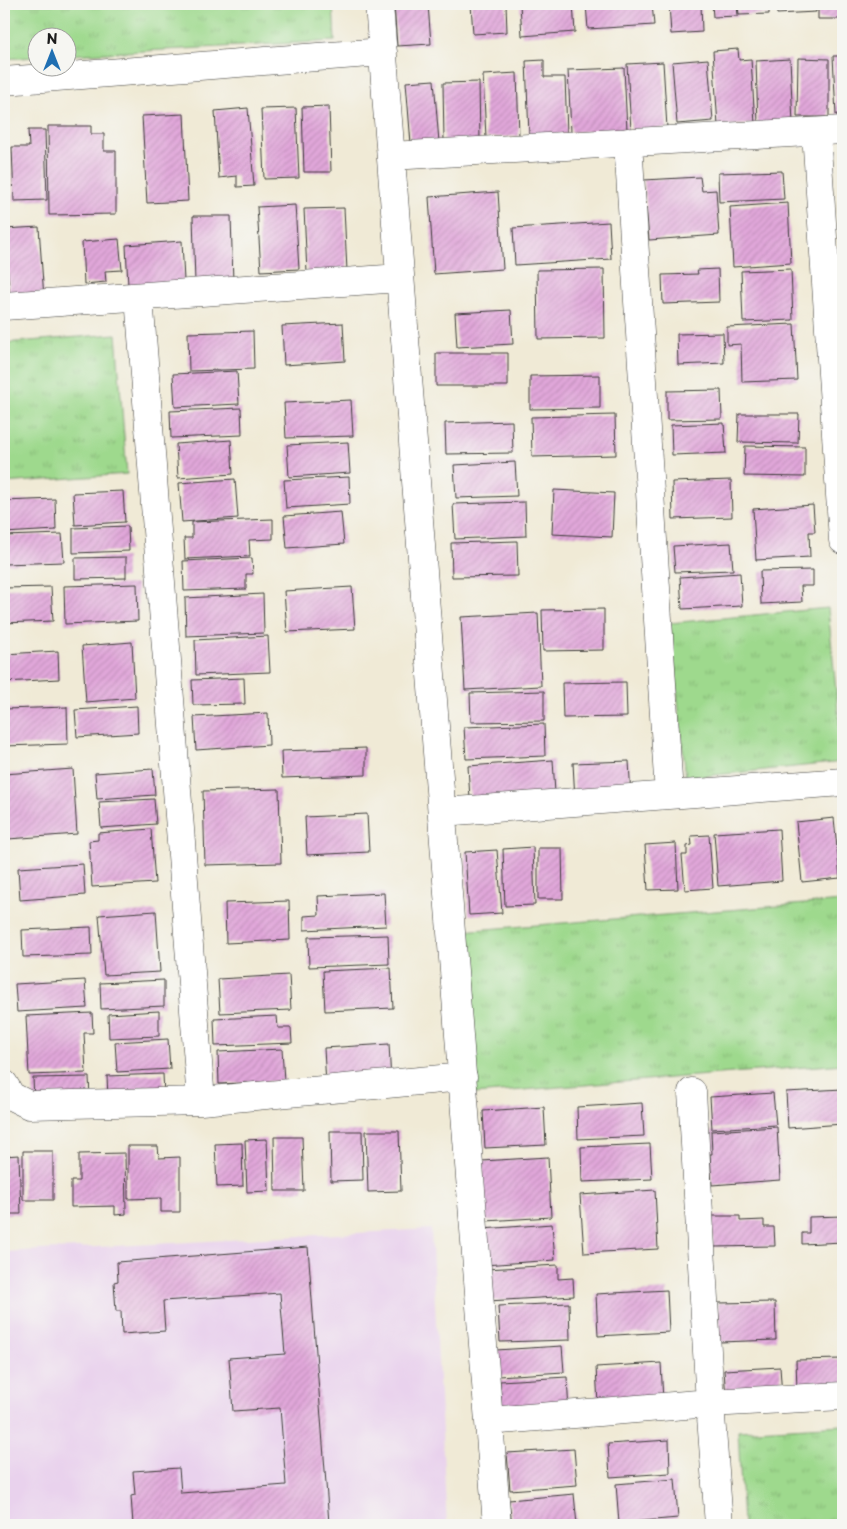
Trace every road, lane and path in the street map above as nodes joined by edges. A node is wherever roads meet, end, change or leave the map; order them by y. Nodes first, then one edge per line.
1 (379, 4) edge
2 (383, 52) junction
3 (4, 81) edge
4 (843, 130) edge
5 (816, 132) junction
6 (628, 142) junction
7 (391, 156) junction
8 (400, 278) junction
9 (139, 297) junction
10 (4, 306) edge
11 (843, 540) edge
12 (843, 782) edge
13 (668, 795) junction
14 (442, 812) junction
15 (463, 1077) junction
16 (4, 1084) edge
17 (692, 1092) dead end
18 (201, 1102) junction
19 (843, 1396) edge
20 (710, 1403) junction
21 (489, 1421) junction
22 (498, 1525) edge
23 (719, 1525) edge

1 - 2 street
2 - 3 street
2 - 7 street
4 - 5 street
5 - 6 street
5 - 11 street
6 - 7 street
6 - 13 street
7 - 8 street
8 - 9 street
8 - 14 street
9 - 10 street
9 - 18 street
12 - 13 street
13 - 14 street
14 - 15 street
15 - 18 street
15 - 21 street
16 - 18 street
17 - 20 street
19 - 20 street
20 - 21 street
20 - 23 street
21 - 22 street

